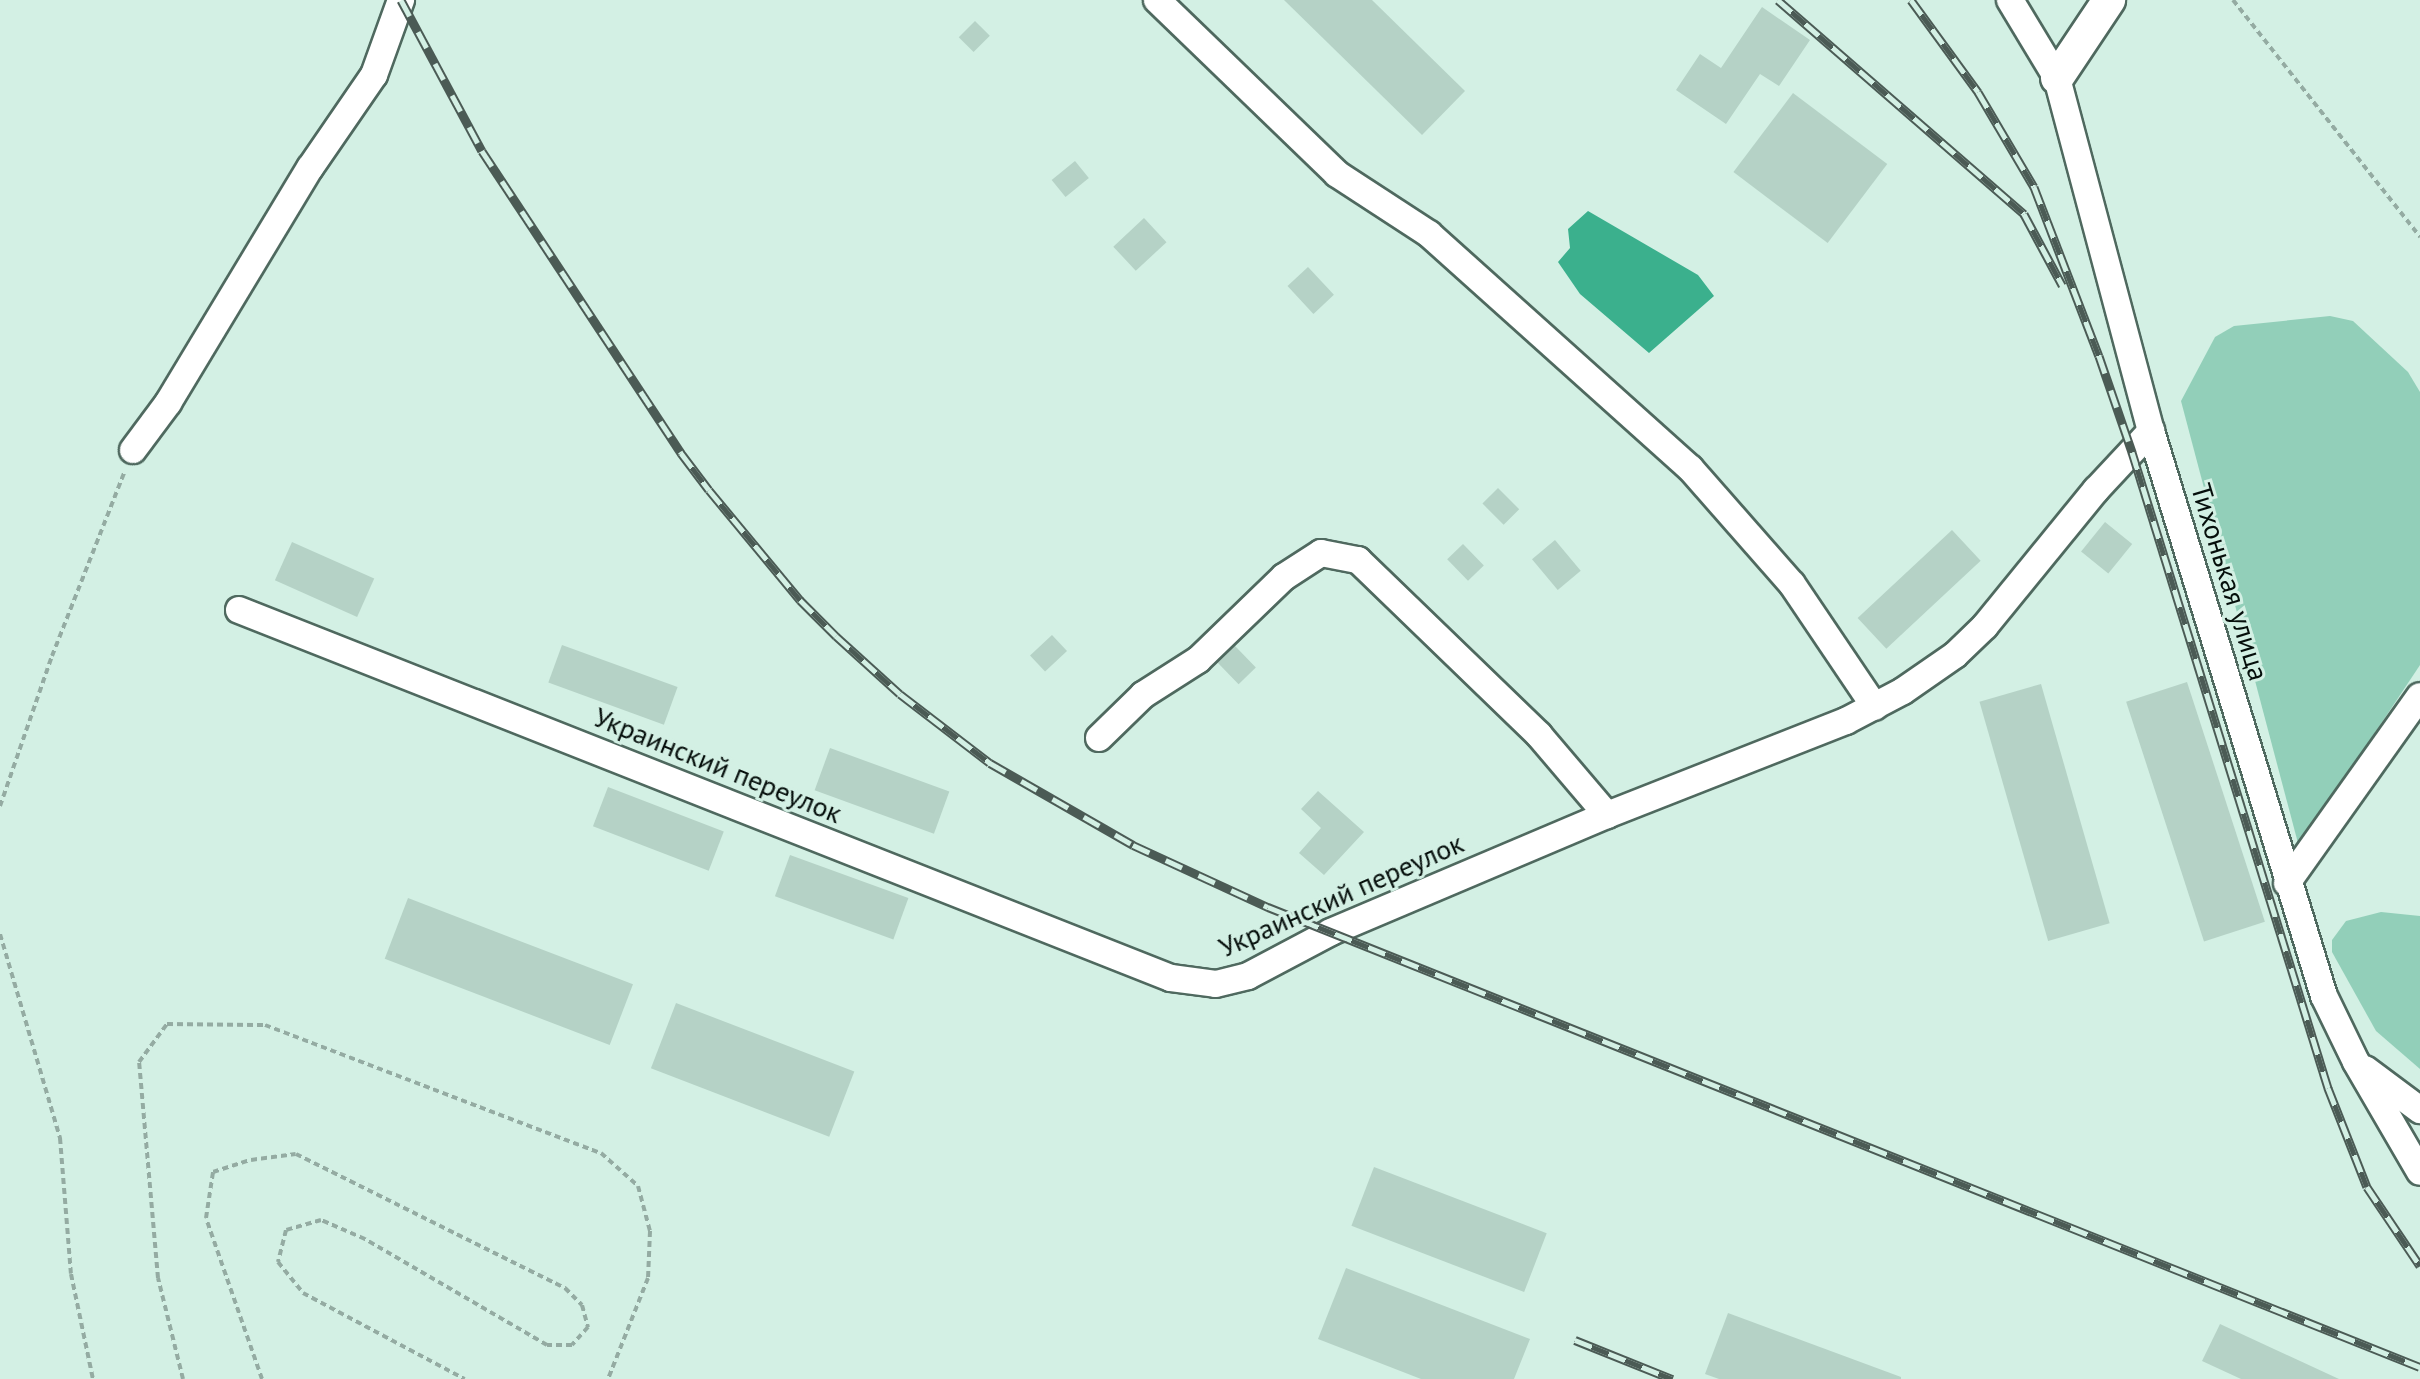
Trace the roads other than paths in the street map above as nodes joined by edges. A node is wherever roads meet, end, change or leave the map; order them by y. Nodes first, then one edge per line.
1 (401, 0) edge
2 (1157, 0) edge
3 (2010, 0) edge
4 (2109, 0) edge
5 (2057, 78) junction
6 (2151, 431) junction
7 (133, 450) road end
8 (239, 610) dead end
9 (2420, 696) edge
10 (1875, 707) junction
11 (1099, 738) dead end
12 (1607, 815) junction
13 (2287, 883) junction
14 (2356, 1062) junction
15 (2420, 1110) edge
16 (2420, 1172) edge

1 - 7 street
2 - 10 street
3 - 5 street, Тихонькая улица
4 - 5 main road
5 - 6 street, Тихонькая улица
6 - 10 street, Украинский переулок
6 - 13 street, Тихонькая улица
8 - 12 street, Украинский переулок
9 - 13 street
10 - 12 street, Украинский переулок
11 - 12 street
13 - 14 street, Тихонькая улица
14 - 15 street
14 - 16 street, Тихонькая улица

